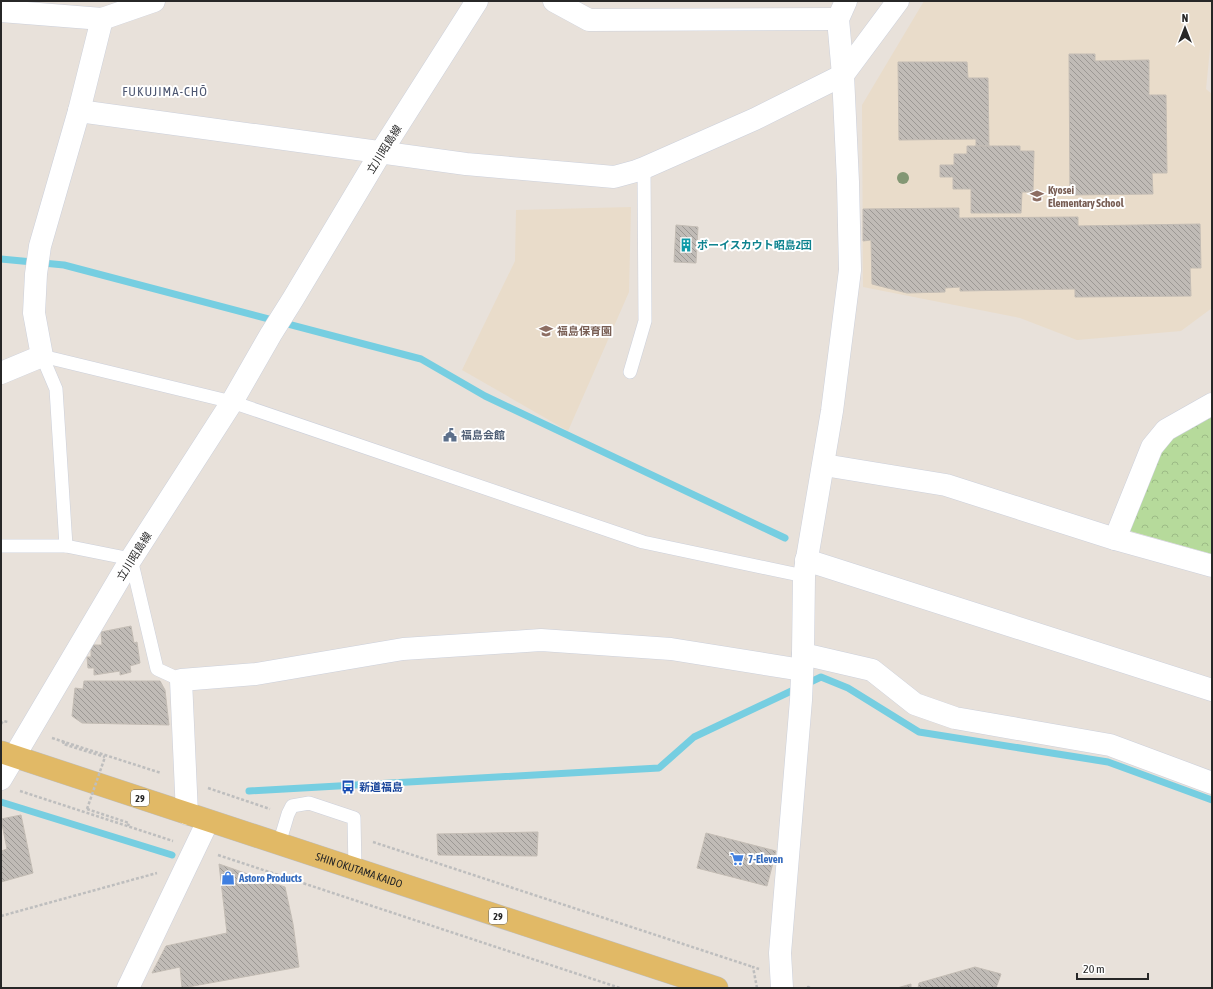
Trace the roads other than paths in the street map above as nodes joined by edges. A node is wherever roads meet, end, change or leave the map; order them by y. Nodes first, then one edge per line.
1 (154, 1) edge
2 (477, 1) edge
3 (554, 1) edge
4 (898, 1) edge
5 (842, 10) edge
6 (1, 11) edge
7 (102, 19) junction
8 (842, 75) junction
9 (79, 111) junction
10 (381, 152) junction
11 (644, 168) junction
12 (42, 356) junction
13 (630, 372) dead end
14 (1, 373) edge
15 (232, 402) junction
16 (1212, 404) edge
17 (824, 465) junction
18 (1115, 539) junction
19 (1, 546) edge
20 (66, 546) junction
21 (131, 559) junction
22 (1212, 566) edge
23 (805, 568) junction
24 (802, 667) junction
25 (181, 680) junction
26 (1212, 690) edge
27 (8, 754) edge
28 (1212, 783) edge
29 (8, 784) edge
30 (187, 814) junction
31 (208, 821) junction
32 (279, 844) junction
33 (354, 869) junction
34 (128, 988) edge
35 (717, 988) edge
36 (782, 988) edge

1 - 7 street
2 - 10 street, 立川昭島線
3 - 5 street
4 - 8 street
5 - 8 street
6 - 7 street
7 - 9 street
8 - 11 street
8 - 17 street
9 - 10 street
9 - 12 street
10 - 11 street
10 - 15 street, 立川昭島線
11 - 13 lane
12 - 14 street
12 - 15 lane
12 - 20 lane
15 - 21 street, 立川昭島線
15 - 23 lane
16 - 18 street
17 - 18 street
17 - 23 street
18 - 22 street
19 - 20 lane
20 - 21 lane
21 - 25 lane
21 - 27 street, 立川昭島線
23 - 24 street
23 - 26 street
24 - 25 street
24 - 28 street
24 - 36 street
25 - 30 street
27 - 29 street, 立川昭島線
27 - 30 main road, SHIN OKUTAMA KAIDO / 29
30 - 31 main road, SHIN OKUTAMA KAIDO / 29
31 - 32 main road, SHIN OKUTAMA KAIDO / 29
31 - 34 street
32 - 33 main road, SHIN OKUTAMA KAIDO / 29
32 - 33 lane
33 - 35 main road, SHIN OKUTAMA KAIDO / 29

